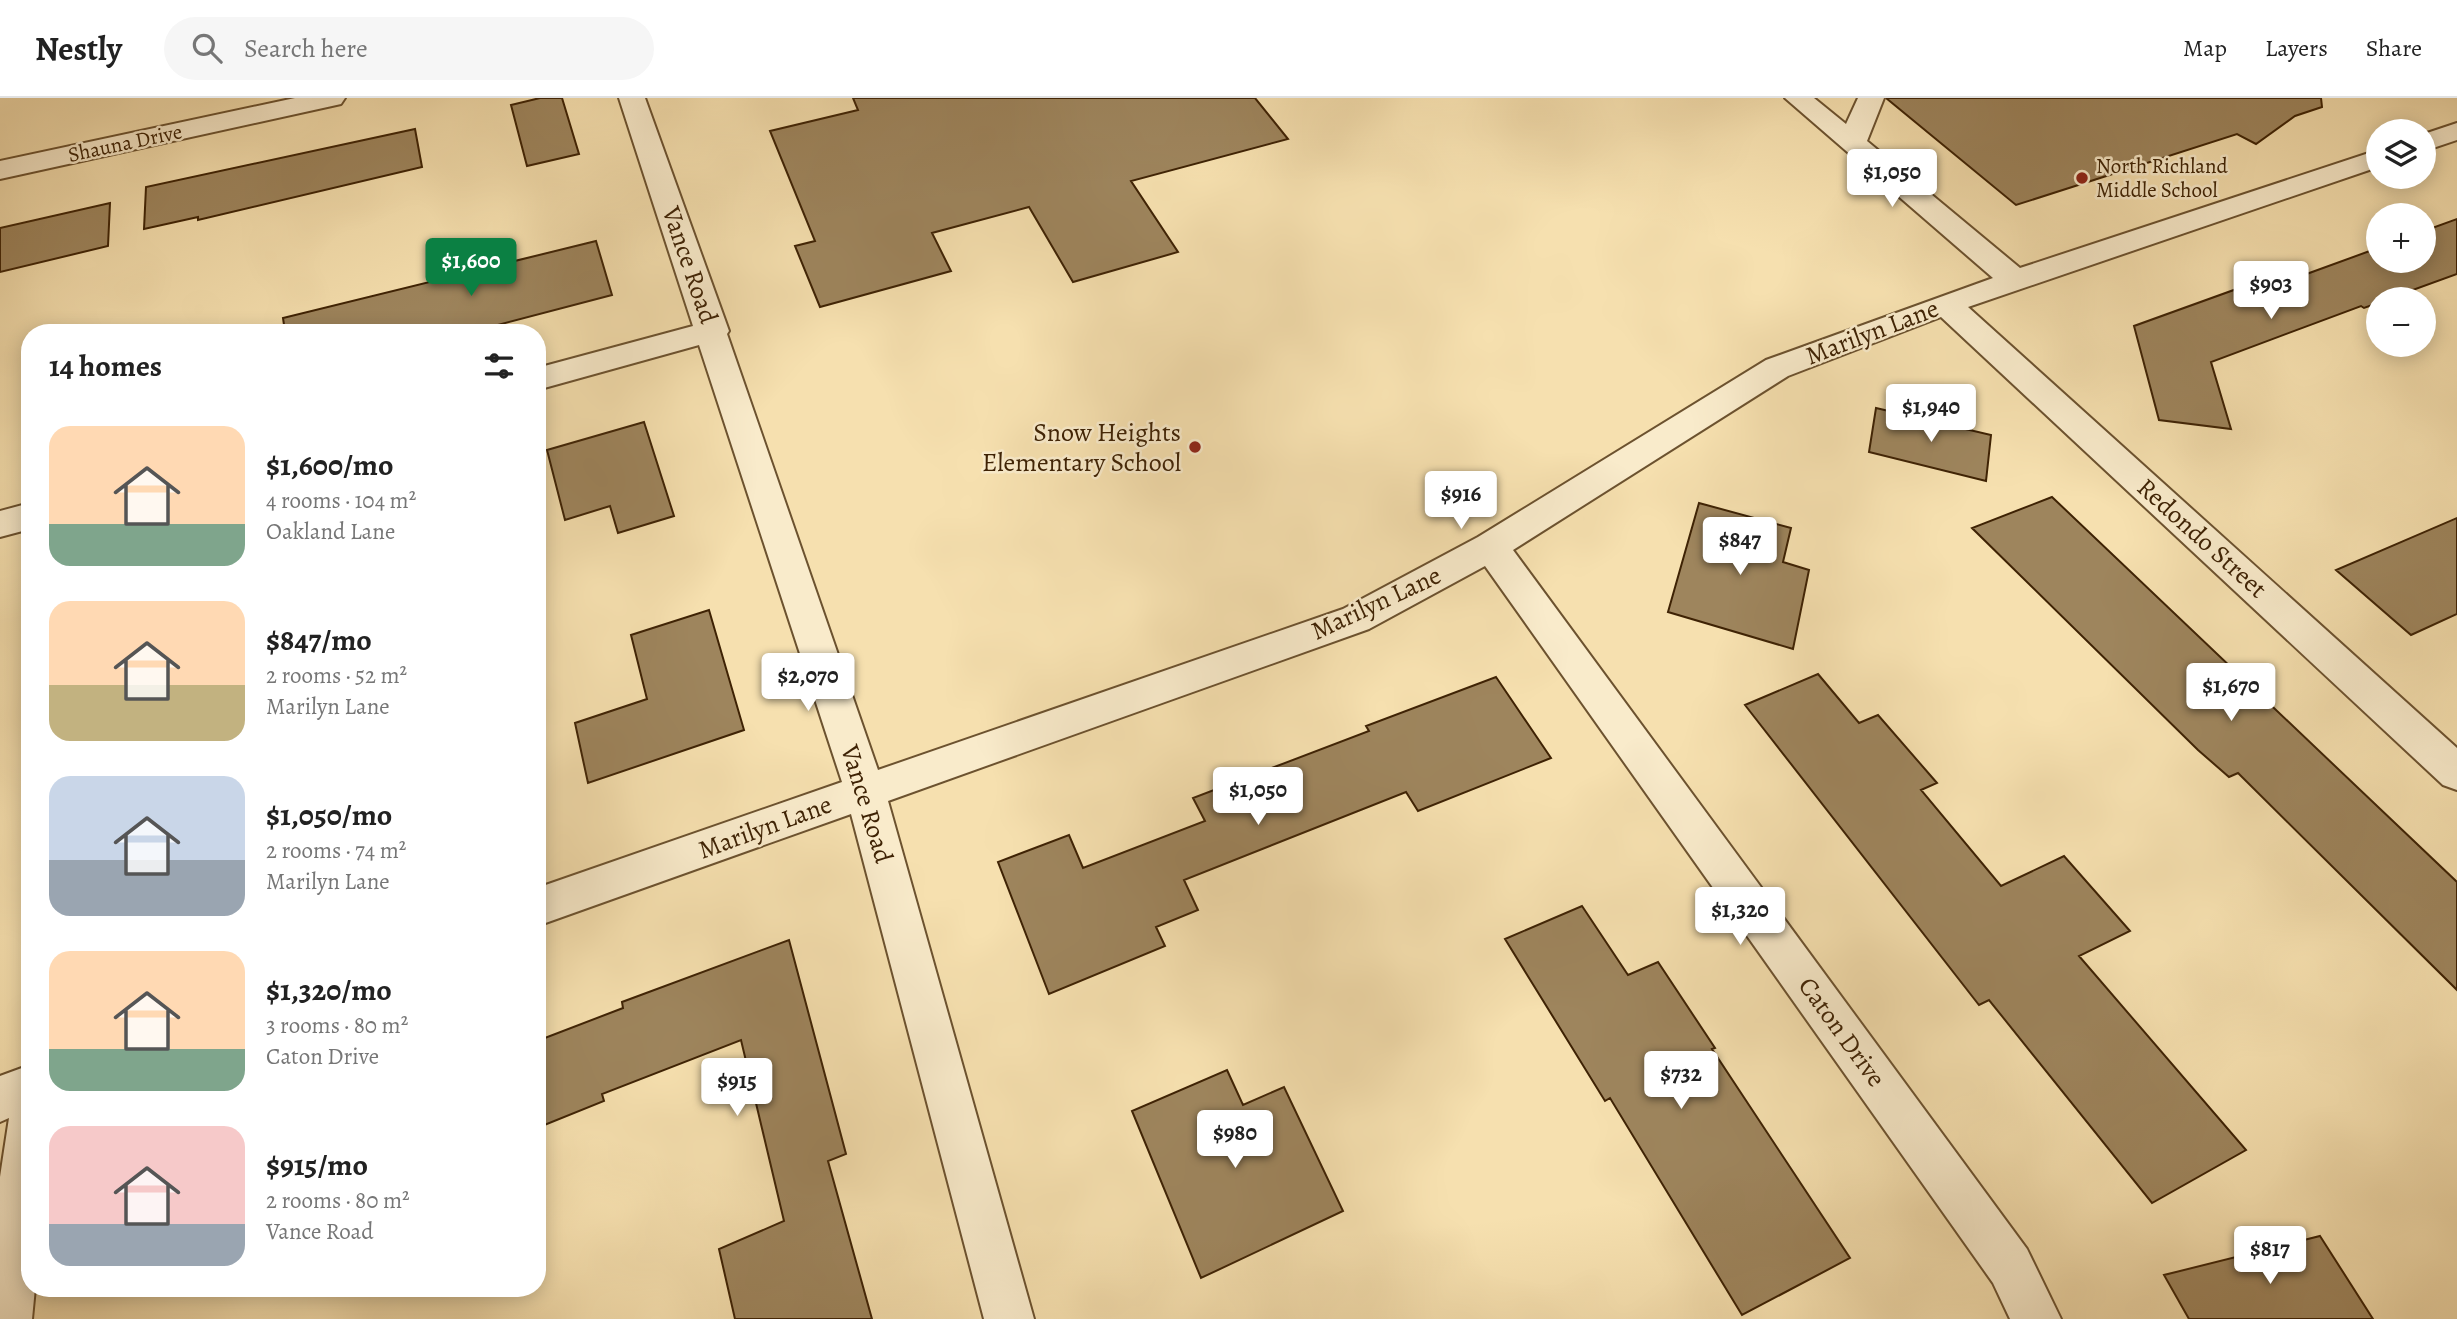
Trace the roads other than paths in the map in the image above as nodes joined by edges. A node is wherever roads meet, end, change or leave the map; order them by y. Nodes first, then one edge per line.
1 (332, 98) edge
2 (632, 98) edge
3 (1798, 98) edge
4 (1871, 98) edge
5 (2457, 131) edge
6 (2436, 138) edge
7 (1852, 143) junction
8 (2366, 162) edge
9 (0, 170) edge
10 (2017, 282) junction
11 (1946, 304) junction
12 (713, 331) junction
13 (546, 377) edge
14 (21, 518) edge
15 (0, 524) edge
16 (1491, 547) junction
17 (2449, 753) edge
18 (865, 791) junction
19 (546, 904) edge
20 (21, 1091) edge
21 (0, 1099) edge
22 (21, 1197) edge
23 (6, 1319) edge
24 (1009, 1319) edge
25 (2036, 1319) edge

1 - 9 street, Shauna Drive
2 - 12 street, Vance Road
3 - 7 street
4 - 7 street
5 - 6 street
7 - 10 street
8 - 10 street, Marilyn Lane
10 - 11 street, Marilyn Lane
11 - 16 street, Marilyn Lane
11 - 17 street, Redondo Street
12 - 13 street
12 - 18 street, Vance Road
14 - 15 street
16 - 18 street, Marilyn Lane
16 - 25 street, Caton Drive
18 - 19 street, Marilyn Lane
18 - 24 street, Vance Road
20 - 21 street
22 - 23 street

